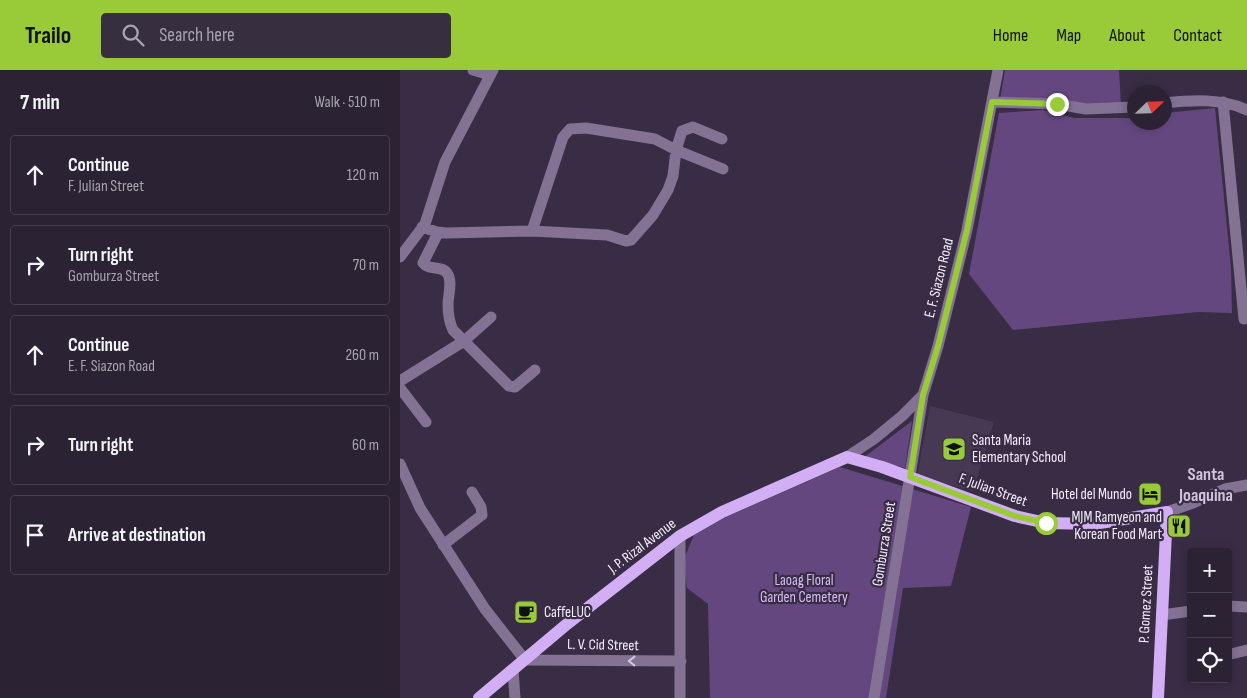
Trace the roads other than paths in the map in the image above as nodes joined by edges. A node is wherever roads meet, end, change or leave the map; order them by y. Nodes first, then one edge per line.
1 (472, 70) edge
2 (998, 70) edge
3 (492, 72) edge
4 (992, 102) junction
5 (1222, 102) junction
6 (1172, 103) edge
7 (1127, 107) edge
8 (1247, 110) edge
9 (722, 139) dead end
10 (676, 150) junction
11 (723, 169) dead end
12 (422, 227) junction
13 (438, 232) junction
14 (532, 232) junction
15 (400, 257) edge
16 (491, 317) dead end
17 (1244, 318) dead end
18 (464, 340) junction
19 (535, 370) dead end
20 (400, 381) edge
21 (400, 388) edge
22 (923, 395) junction
23 (426, 422) dead end
24 (847, 457) junction
25 (400, 464) edge
26 (910, 477) junction
27 (1247, 485) edge
28 (472, 492) dead end
29 (1167, 512) junction
30 (680, 536) junction
31 (443, 545) junction
32 (1232, 606) edge
33 (1247, 607) edge
34 (1187, 612) edge
35 (1162, 615) junction
36 (1247, 650) edge
37 (1232, 654) edge
38 (526, 660) junction
39 (681, 661) junction
40 (513, 670) junction
41 (480, 698) edge
42 (515, 698) edge
43 (680, 698) edge
44 (874, 698) edge
45 (1158, 698) edge

1 - 3 street
2 - 4 street, E. F. Siazon Road
3 - 12 street
4 - 7 street
4 - 22 street, E. F. Siazon Road
5 - 6 street
5 - 8 street
5 - 17 street
9 - 10 street
10 - 11 street
10 - 14 street
10 - 14 street
12 - 13 street
12 - 15 street
13 - 14 street
13 - 18 street
16 - 18 street
18 - 19 street
18 - 20 street
21 - 23 street
22 - 24 street
22 - 26 street, Gomburza Street
24 - 26 main road, F. Julian Street
24 - 30 main road, J. P. Rizal Avenue
25 - 31 street
26 - 29 main road, F. Julian Street
26 - 44 street, Gomburza Street
27 - 29 street, F. Julian Street
28 - 31 street
29 - 35 main road, P. Gomez Street
30 - 38 main road, J. P. Rizal Avenue
30 - 39 street
31 - 38 street
32 - 33 street
34 - 35 street
35 - 45 main road, P. Gomez Street
36 - 37 street
39 -> 38 street, L. V. Cid Street
38 - 40 main road, J. P. Rizal Avenue
39 - 43 street
40 - 41 main road, J. P. Rizal Avenue
40 - 42 street

